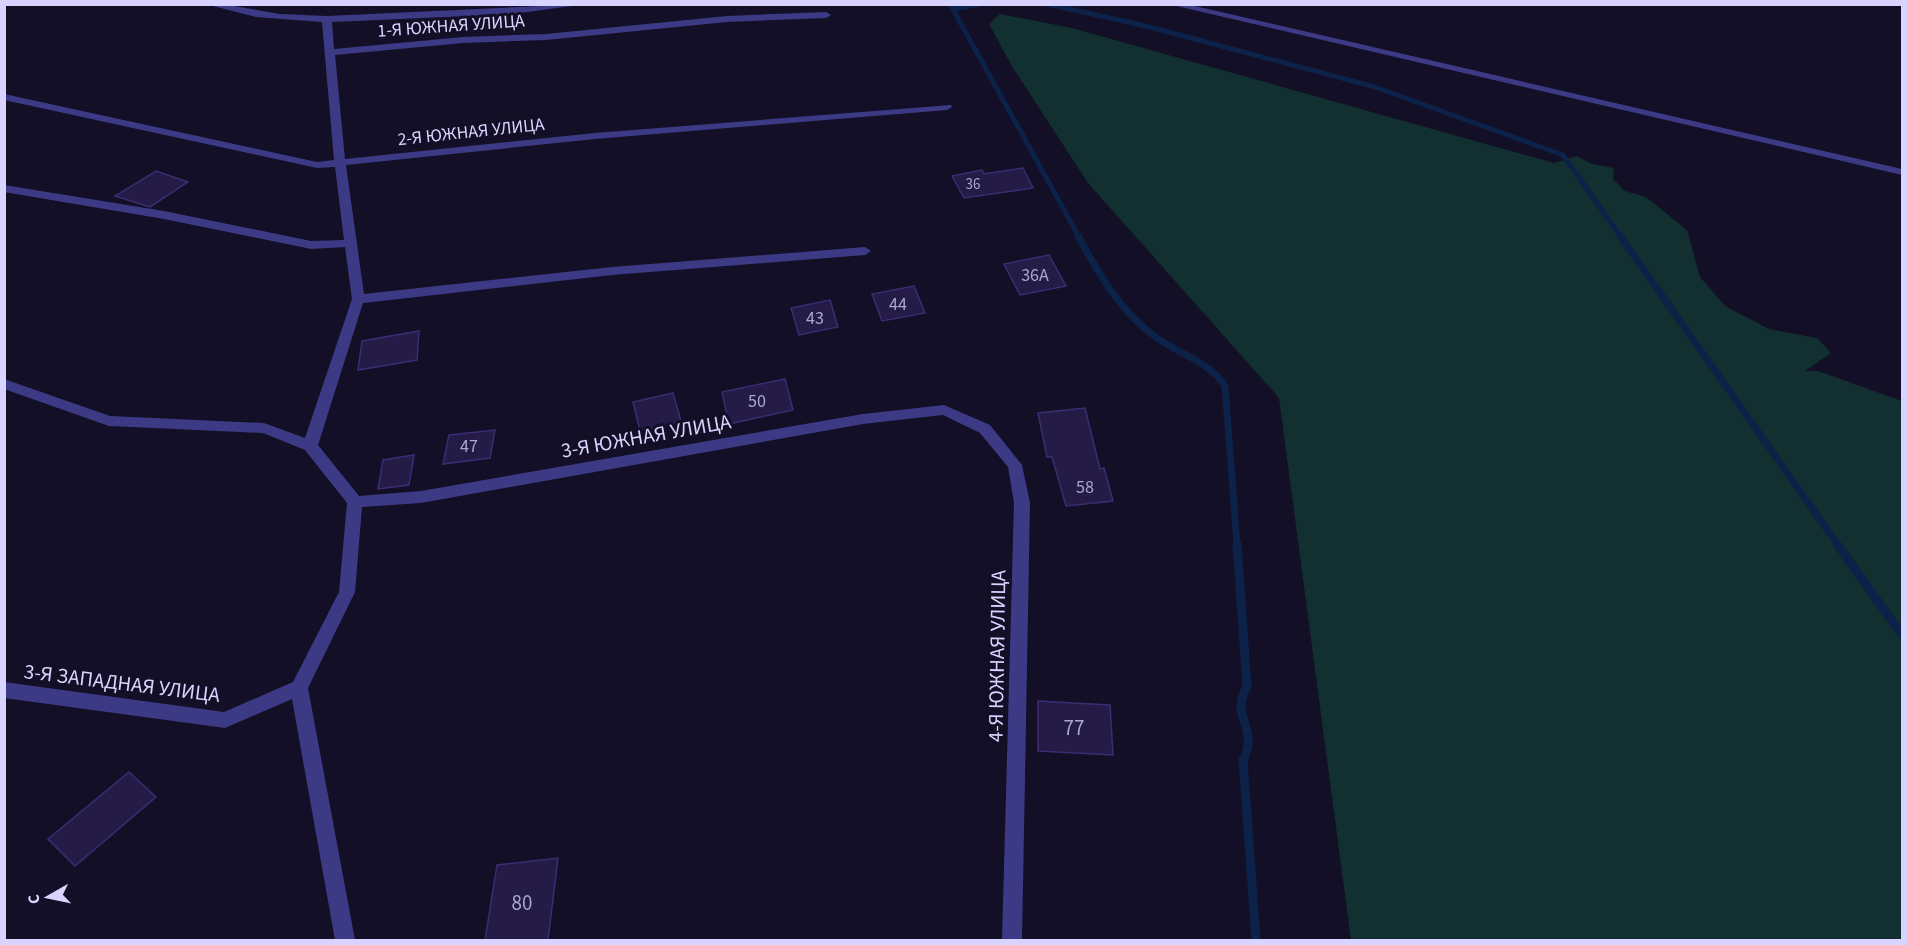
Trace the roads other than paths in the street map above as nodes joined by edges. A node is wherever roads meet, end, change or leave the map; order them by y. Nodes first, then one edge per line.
1 (208, 4) edge
2 (582, 4) edge
3 (1172, 4) edge
4 (826, 15) dead end
5 (327, 21) junction
6 (330, 52) junction
7 (4, 97) edge
8 (947, 107) dead end
9 (340, 164) junction
10 (1902, 172) edge
11 (4, 188) edge
12 (352, 243) junction
13 (865, 251) dead end
14 (358, 299) junction
15 (4, 384) edge
16 (944, 410) joint
17 (310, 446) junction
18 (355, 502) junction
19 (299, 688) junction
20 (4, 690) edge
21 (345, 940) edge
22 (1012, 940) edge

1 - 5 street
2 - 5 street
3 - 10 street
4 - 6 street, 1-Я ЮЖНАЯ УЛИЦА
5 - 6 street
6 - 9 street
7 - 9 street, 2-Я ЮЖНАЯ УЛИЦА
8 - 9 street, 2-Я ЮЖНАЯ УЛИЦА
9 - 12 street
11 - 12 street
12 - 14 street
13 - 14 street
14 - 17 street
15 - 17 street
16 - 18 street, 3-Я ЮЖНАЯ УЛИЦА
16 - 22 street, 4-Я ЮЖНАЯ УЛИЦА
17 - 18 street
18 - 19 street
19 - 20 street, 3-Я ЗАПАДНАЯ УЛИЦА
19 - 21 street

